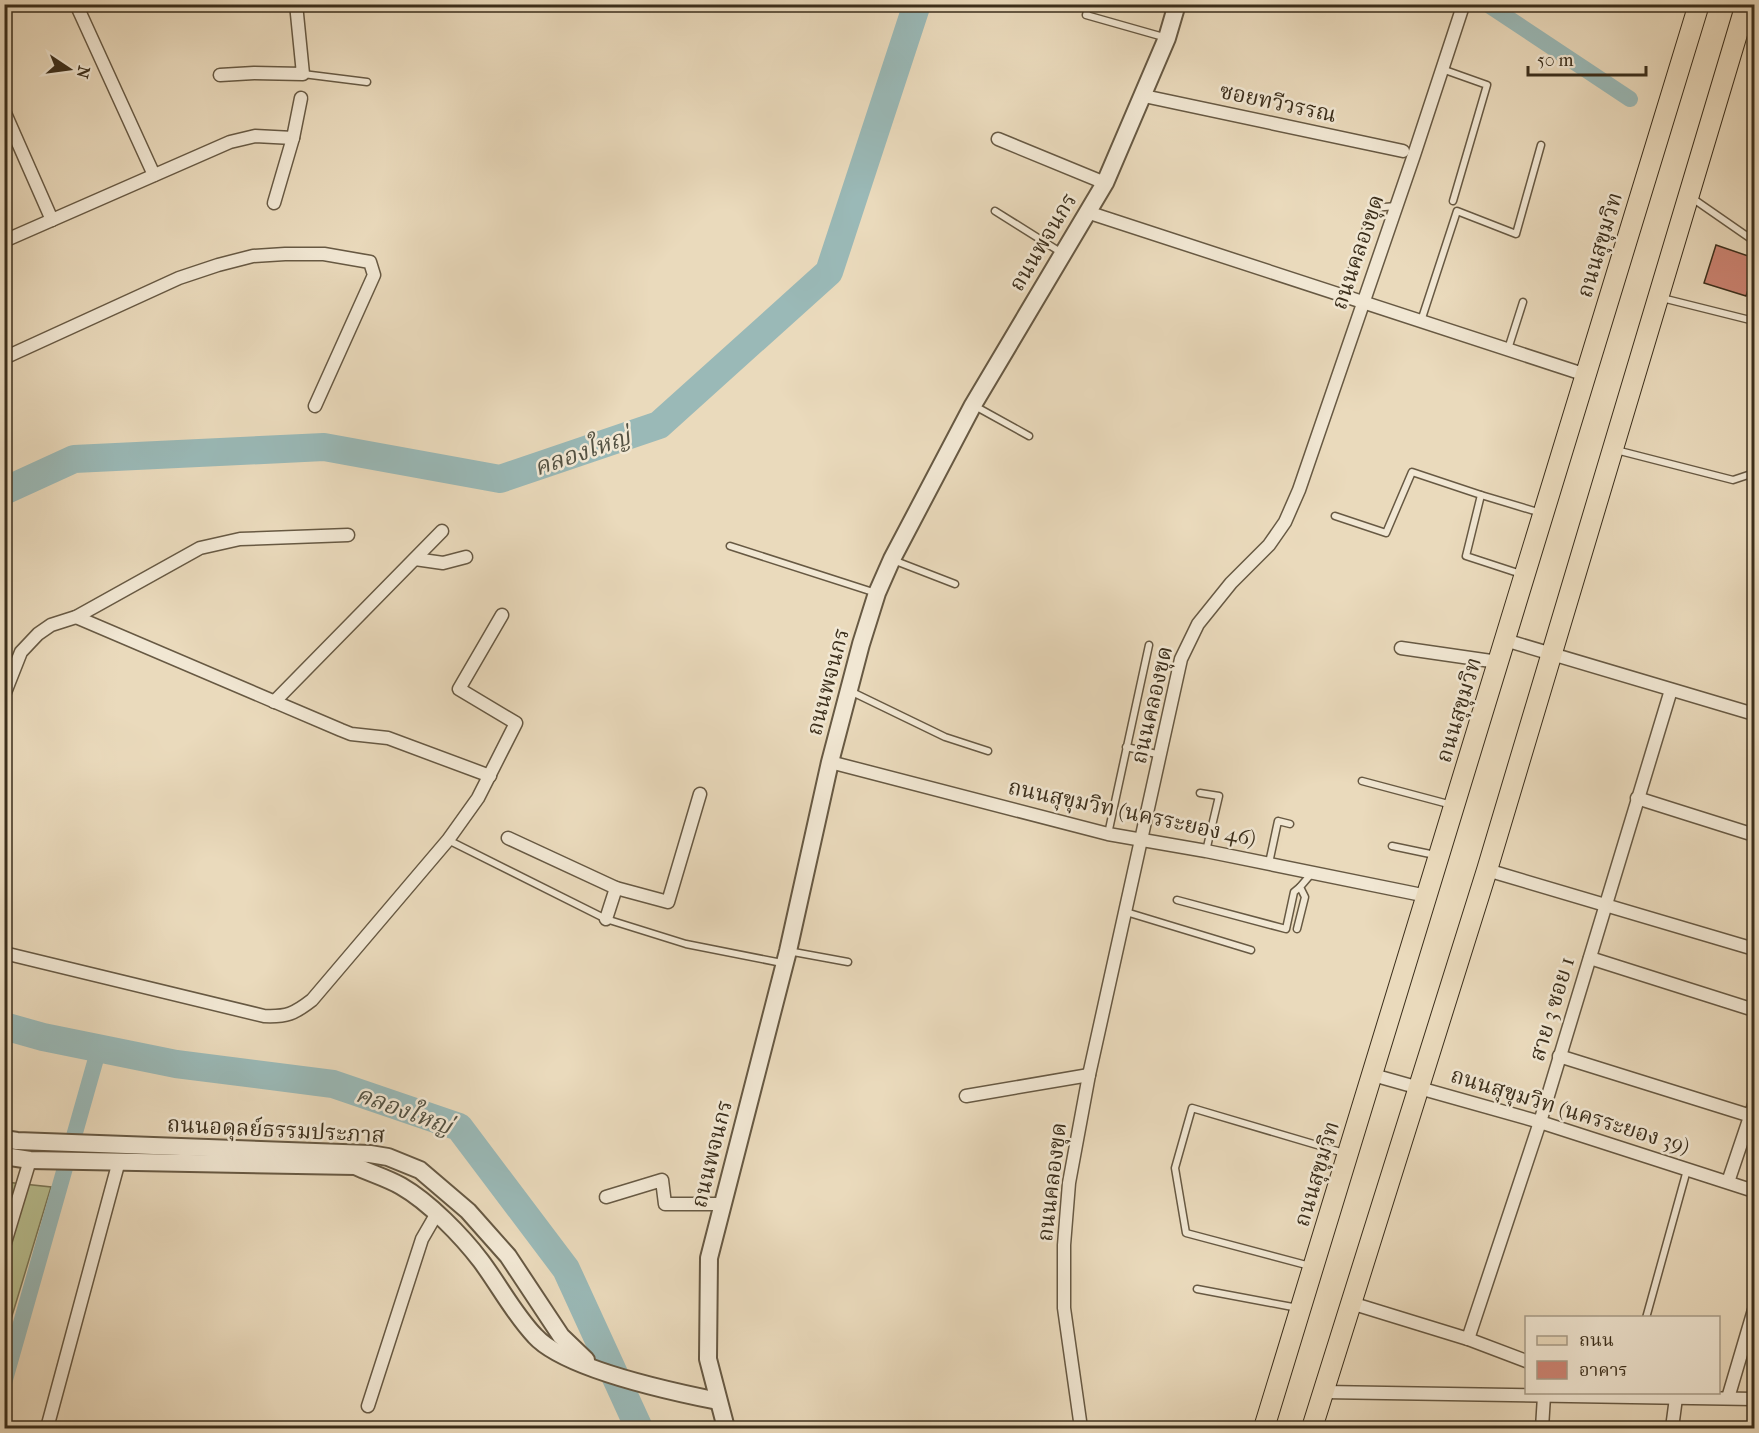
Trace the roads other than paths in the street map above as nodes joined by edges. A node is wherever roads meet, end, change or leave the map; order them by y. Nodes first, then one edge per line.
1 (76, 4) edge
2 (296, 4) edge
3 (1089, 4) edge
4 (1699, 4) edge
5 (1746, 4) edge
6 (1175, 5) edge
7 (1462, 9) dead end
8 (1167, 38) junction
9 (1442, 69) junction
10 (303, 74) junction
11 (220, 75) dead end
12 (367, 82) dead end
13 (1144, 96) junction
14 (301, 98) dead end
15 (4, 111) edge
16 (292, 138) junction
17 (998, 139) dead end
18 (1541, 145) dead end
19 (1403, 151) dead end
20 (154, 175) junction
21 (1105, 183) junction
22 (1689, 196) junction
23 (1453, 201) dead end
24 (274, 203) dead end
25 (1396, 206) junction
26 (995, 212) dead end
27 (1087, 212) junction
28 (52, 220) junction
29 (1755, 241) edge
30 (4, 242) edge
31 (1063, 254) junction
32 (1343, 295) junction
33 (1659, 297) junction
34 (1363, 302) junction
35 (1523, 302) dead end
36 (1421, 321) junction
37 (1755, 321) edge
38 (1508, 349) junction
39 (4, 358) edge
40 (1586, 375) junction
41 (973, 405) junction
42 (315, 406) dead end
43 (1029, 436) dead end
44 (1613, 449) junction
45 (1755, 473) edge
46 (1481, 495) junction
47 (1544, 514) junction
48 (1335, 516) dead end
49 (442, 531) dead end
50 (348, 535) dead end
51 (730, 546) dead end
52 (466, 557) dead end
53 (415, 559) junction
54 (892, 559) junction
55 (1525, 576) junction
56 (955, 584) dead end
57 (877, 593) junction
58 (501, 615) dead end
59 (76, 617) junction
60 (1505, 640) junction
61 (1149, 645) dead end
62 (1401, 648) dead end
63 (1551, 654) junction
64 (1498, 662) junction
65 (1671, 690) junction
66 (850, 691) junction
67 (4, 695) edge
68 (274, 702) junction
69 (1755, 714) edge
70 (1126, 747) junction
71 (988, 751) dead end
72 (1161, 755) junction
73 (830, 762) junction
74 (490, 776) junction
75 (1362, 781) dead end
76 (1200, 793) dead end
77 (700, 794) dead end
78 (1637, 798) junction
79 (1455, 806) junction
80 (1290, 824) dead end
81 (1108, 834) junction
82 (1755, 835) edge
83 (508, 838) dead end
84 (448, 840) junction
85 (1143, 840) junction
86 (1392, 846) dead end
87 (1206, 851) junction
88 (1440, 856) junction
89 (1268, 864) junction
90 (1486, 870) junction
91 (1312, 873) junction
92 (1300, 887) junction
93 (616, 888) junction
94 (1427, 896) junction
95 (1177, 900) dead end
96 (1605, 904) junction
97 (1126, 912) junction
98 (606, 919) junction
99 (1297, 929) dead end
100 (1755, 949) edge
101 (1251, 950) dead end
102 (4, 953) edge
103 (786, 958) junction
104 (1590, 958) junction
105 (848, 962) dead end
106 (1755, 1010) edge
107 (1559, 1056) junction
108 (1373, 1075) junction
109 (1089, 1076) junction
110 (1418, 1086) junction
111 (966, 1096) dead end
112 (1753, 1111) edge
113 (1539, 1122) junction
114 (4, 1139) edge
115 (1348, 1155) junction
116 (4, 1156) edge
117 (37, 1160) junction
118 (119, 1161) junction
119 (1687, 1169) junction
120 (1728, 1182) junction
121 (1755, 1191) edge
122 (606, 1197) dead end
123 (722, 1204) junction
124 (436, 1213) junction
125 (4, 1246) edge
126 (1314, 1267) junction
127 (518, 1272) junction
128 (498, 1284) junction
129 (1197, 1289) dead end
130 (1351, 1303) junction
131 (1302, 1308) junction
132 (1755, 1310) edge
133 (1646, 1316) edge
134 (1751, 1335) edge
135 (1468, 1340) junction
136 (1525, 1360) edge
137 (596, 1369) junction
138 (1324, 1392) junction
139 (1621, 1394) edge
140 (1544, 1395) junction
141 (1676, 1398) junction
142 (1728, 1398) junction
143 (1755, 1399) edge
144 (718, 1401) junction
145 (368, 1406) dead end
146 (47, 1428) edge
147 (726, 1428) edge
148 (1081, 1428) edge
149 (1264, 1428) edge
150 (1312, 1428) edge
151 (1542, 1428) edge
152 (1672, 1428) edge

1 - 20 street
2 - 10 street
3 - 8 lane
4 - 40 main road, ถนนสุขุมวิท
5 - 22 main road
6 - 8 street, ถนนพจนกร
7 - 9 street, ถนนคลองขุด
8 - 13 street, ถนนพจนกร
9 - 23 lane
9 - 25 street, ถนนคลองขุด
10 - 11 street
10 - 12 lane
13 - 19 street, ซอยทวีวรรณ
13 - 21 street, ถนนพจนกร
14 - 16 street
15 - 28 street
16 - 20 street
16 - 24 street
17 - 21 street
18 - 36 lane
20 - 28 street
21 - 27 street, ถนนพจนกร
22 - 29 lane
22 - 33 main road
25 - 32 lane
25 - 34 street, ถนนคลองขุด
26 - 31 lane
27 - 31 street, ถนนพจนกร
27 - 32 street
28 - 30 street
31 - 41 street, ถนนพจนกร
32 - 34 street
33 - 37 lane
33 - 44 main road
34 - 36 street
34 - 72 street, ถนนคลองขุด
35 - 38 lane
36 - 38 street
38 - 40 street
39 - 42 street
40 - 47 main road, ถนนสุขุมวิท
41 - 43 lane
41 - 54 street, ถนนพจนกร
44 - 45 lane
44 - 63 main road
46 - 47 lane
46 - 48 lane
46 - 55 lane
47 - 55 main road, ถนนสุขุมวิท
49 - 53 street
50 - 59 street
51 - 57 lane
52 - 53 street
53 - 68 street
54 - 56 lane
54 - 57 street, ถนนพจนกร
55 - 60 main road, ถนนสุขุมวิท
57 - 66 street, ถนนพจนกร
58 - 74 street
59 - 67 street
59 - 68 street
60 - 63 street
60 - 64 main road, ถนนสุขุมวิท
61 - 70 lane
62 - 64 street
63 - 65 street
63 - 90 main road
64 - 79 main road, ถนนสุขุมวิท
65 - 69 street
65 - 78 street, สาย 3 ซอย 1
66 - 71 lane
66 - 73 street, ถนนพจนกร
68 - 74 street
70 - 72 lane
70 - 81 lane
72 - 85 street, ถนนคลองขุด
73 - 81 street, ถนนสุขุมวิท (นครระยอง 46)
73 - 103 street, ถนนพจนกร
74 - 84 street
75 - 79 lane
76 - 87 lane
77 - 93 street
78 - 82 street
78 - 96 street, สาย 3 ซอย 1
79 - 88 main road, ถนนสุขุมวิท
80 - 89 lane
81 - 85 street, ถนนสุขุมวิท (นครระยอง 46)
83 - 93 street
84 - 98 lane
84 - 102 street
85 - 87 street, ถนนสุขุมวิท (นครระยอง 46)
85 - 97 street, ถนนคลองขุด
86 - 88 lane
87 - 89 street, ถนนสุขุมวิท (นครระยอง 46)
88 - 94 main road, ถนนสุขุมวิท
89 - 91 street, ถนนสุขุมวิท (นครระยอง 46)
90 - 96 street
90 - 110 main road
91 - 92 lane
91 - 94 street, ถนนสุขุมวิท (นครระยอง 46)
92 - 95 lane
92 - 99 lane
93 - 98 street
94 - 108 main road, ถนนสุขุมวิท
96 - 100 street
96 - 104 street, สาย 3 ซอย 1
97 - 101 lane
97 - 109 street, ถนนคลองขุด
98 - 103 lane
103 - 105 lane
103 - 123 street, ถนนพจนกร
104 - 106 street
104 - 107 street, สาย 3 ซอย 1
107 - 112 street
107 - 113 street, สาย 3 ซอย 1
108 - 110 street, ถนนสุขุมวิท (นครระยอง 39)
108 - 115 main road, ถนนสุขุมวิท
109 - 111 street
109 - 148 street, ถนนคลองขุด
110 - 113 street, ถนนสุขุมวิท (นครระยอง 39)
110 - 130 main road
112 - 120 street
113 - 119 street, ถนนสุขุมวิท (นครระยอง 39)
113 - 135 street, สาย 3 ซอย 1
114 - 127 street, ถนนอดุลย์ธรรมประภาส
115 - 126 main road, ถนนสุขุมวิท
115 - 126 lane
116 - 117 street, ถนนอดุลย์ธรรมประภาส
117 - 118 street, ถนนอดุลย์ธรรมประภาส
117 - 125 street
118 - 124 street, ถนนอดุลย์ธรรมประภาส
118 - 146 street
119 - 120 street, ถนนสุขุมวิท (นครระยอง 39)
119 - 133 lane
120 - 121 street, ถนนสุขุมวิท (นครระยอง 39)
122 - 123 street
123 - 144 street, ถนนพจนกร
124 - 128 street, ถนนอดุลย์ธรรมประภาส
124 - 145 street
126 - 131 main road, ถนนสุขุมวิท
127 - 128 street
127 - 137 street, ถนนอดุลย์ธรรมประภาส
128 - 137 street, ถนนอดุลย์ธรรมประภาส
129 - 131 lane
130 - 135 street
130 - 138 main road
131 - 149 main road, ถนนสุขุมวิท
132 - 134 street
134 - 142 street
135 - 136 street
137 - 144 street, ถนนอดุลย์ธรรมประภาส
138 - 140 street
138 - 150 main road
139 - 140 street
139 - 141 street
140 - 151 street
141 - 142 street
141 - 152 street
142 - 143 street
144 - 147 street, ถนนพจนกร

